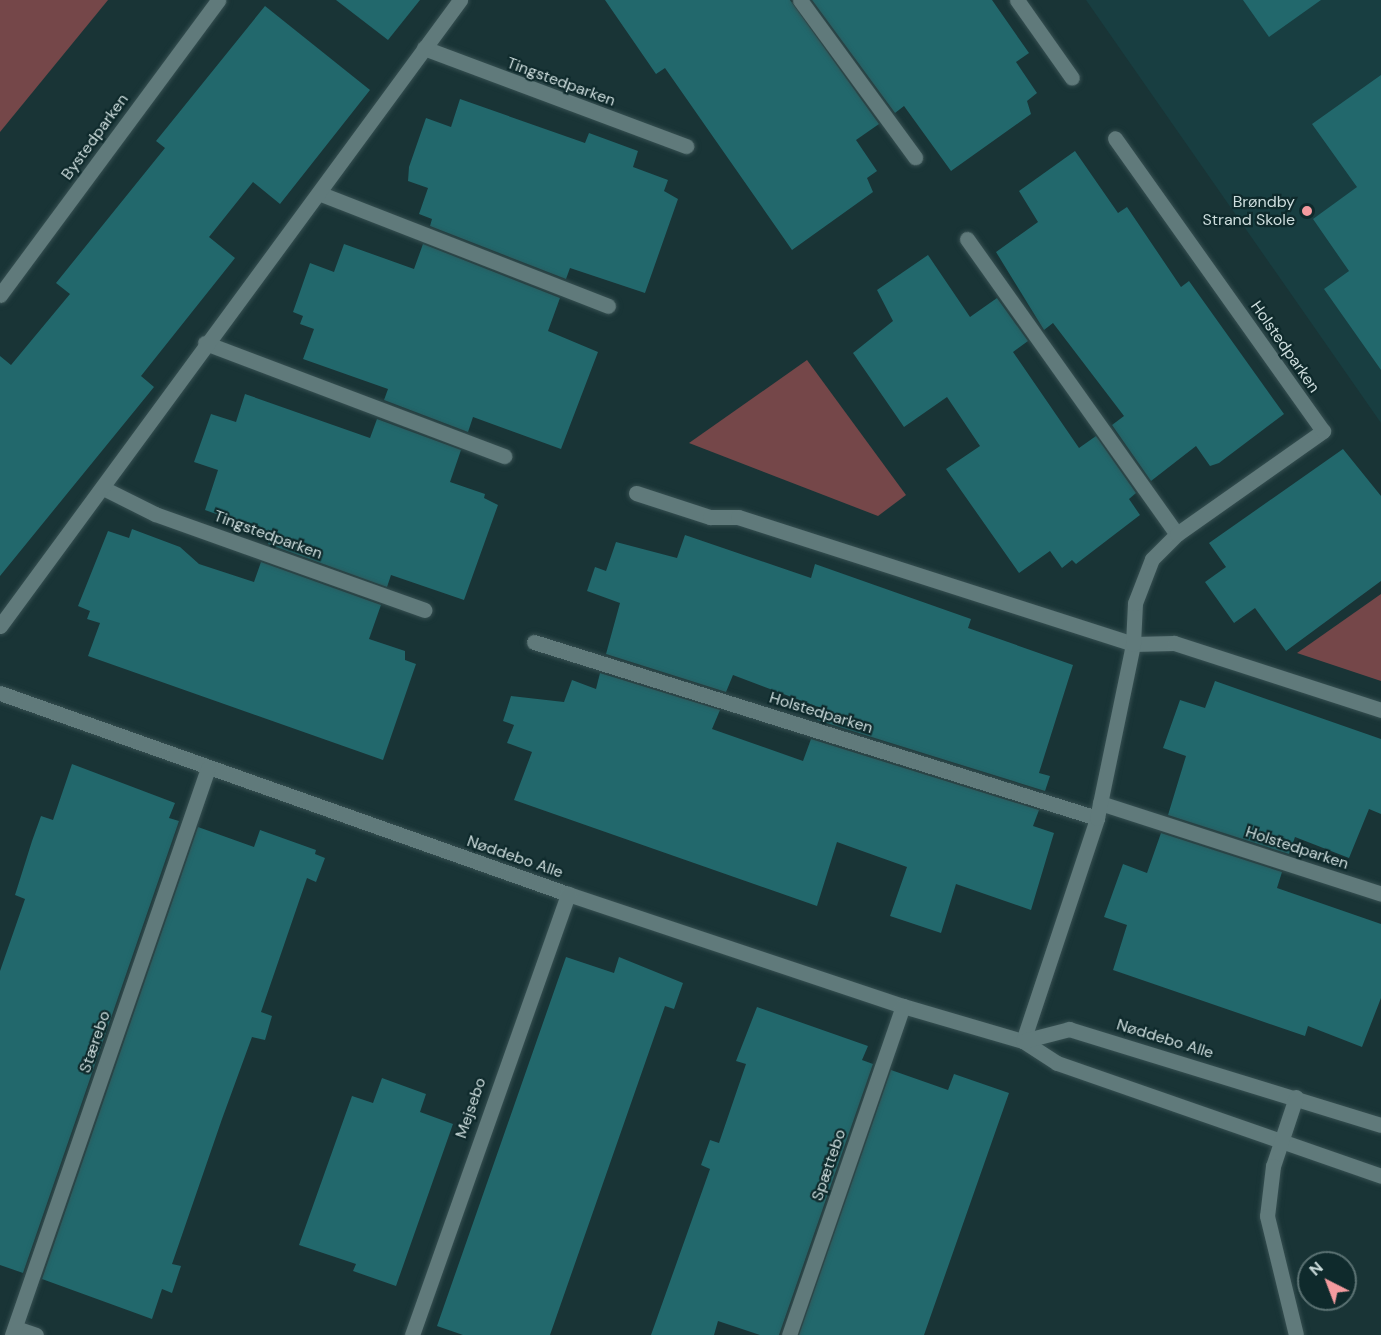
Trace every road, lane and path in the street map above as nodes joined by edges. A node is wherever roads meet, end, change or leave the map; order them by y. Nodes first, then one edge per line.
1 (218, 0) edge
2 (460, 0) edge
3 (800, 0) edge
4 (1017, 0) edge
5 (424, 48) junction
6 (1072, 78) dead end
7 (1115, 138) dead end
8 (686, 146) dead end
9 (915, 157) dead end
10 (321, 194) junction
11 (967, 239) dead end
12 (0, 295) edge
13 (608, 306) dead end
14 (205, 343) junction
15 (504, 456) dead end
16 (103, 488) junction
17 (636, 493) dead end
18 (1177, 534) junction
19 (424, 610) dead end
20 (0, 626) edge
21 (534, 642) dead end
22 (1133, 644) junction
23 (0, 693) edge
24 (1381, 710) edge
25 (208, 768) junction
26 (1098, 810) junction
27 (568, 894) junction
28 (1381, 894) edge
29 (903, 1006) junction
30 (1023, 1041) junction
31 (1296, 1097) junction
32 (1381, 1125) edge
33 (1281, 1140) junction
34 (1381, 1176) edge
35 (14, 1331) edge
36 (36, 1335) edge
37 (412, 1335) edge
38 (789, 1335) edge
39 (1296, 1335) edge

1 - 12 street, Bystedparken
2 - 5 street
3 - 9 street
4 - 6 street
5 - 8 street, Tingstedparken
5 - 10 street
7 - 18 street, Holstedparken
10 - 13 street
10 - 14 street
11 - 18 street
14 - 15 street
14 - 16 street
16 - 19 street, Tingstedparken
16 - 20 street
17 - 22 street
18 - 22 street, Holstedparken
21 - 26 street, Holstedparken
22 - 24 street
22 - 26 street, Holstedparken
23 - 25 street, Nøddebo Alle
25 - 27 street, Nøddebo Alle
25 - 35 street, Stærebo
26 - 28 street, Holstedparken
26 - 30 street, Holstedparken
27 - 29 street, Nøddebo Alle
27 - 37 street, Mejsebo
29 - 30 street, Nøddebo Alle
29 - 38 street, Spættebo
30 - 31 street, Nøddebo Alle
30 - 33 street, Nøddebo Alle
31 - 32 street, Nøddebo Alle
31 - 33 street
33 - 34 street, Nøddebo Alle
33 - 39 street
35 - 36 street, Stærebo

